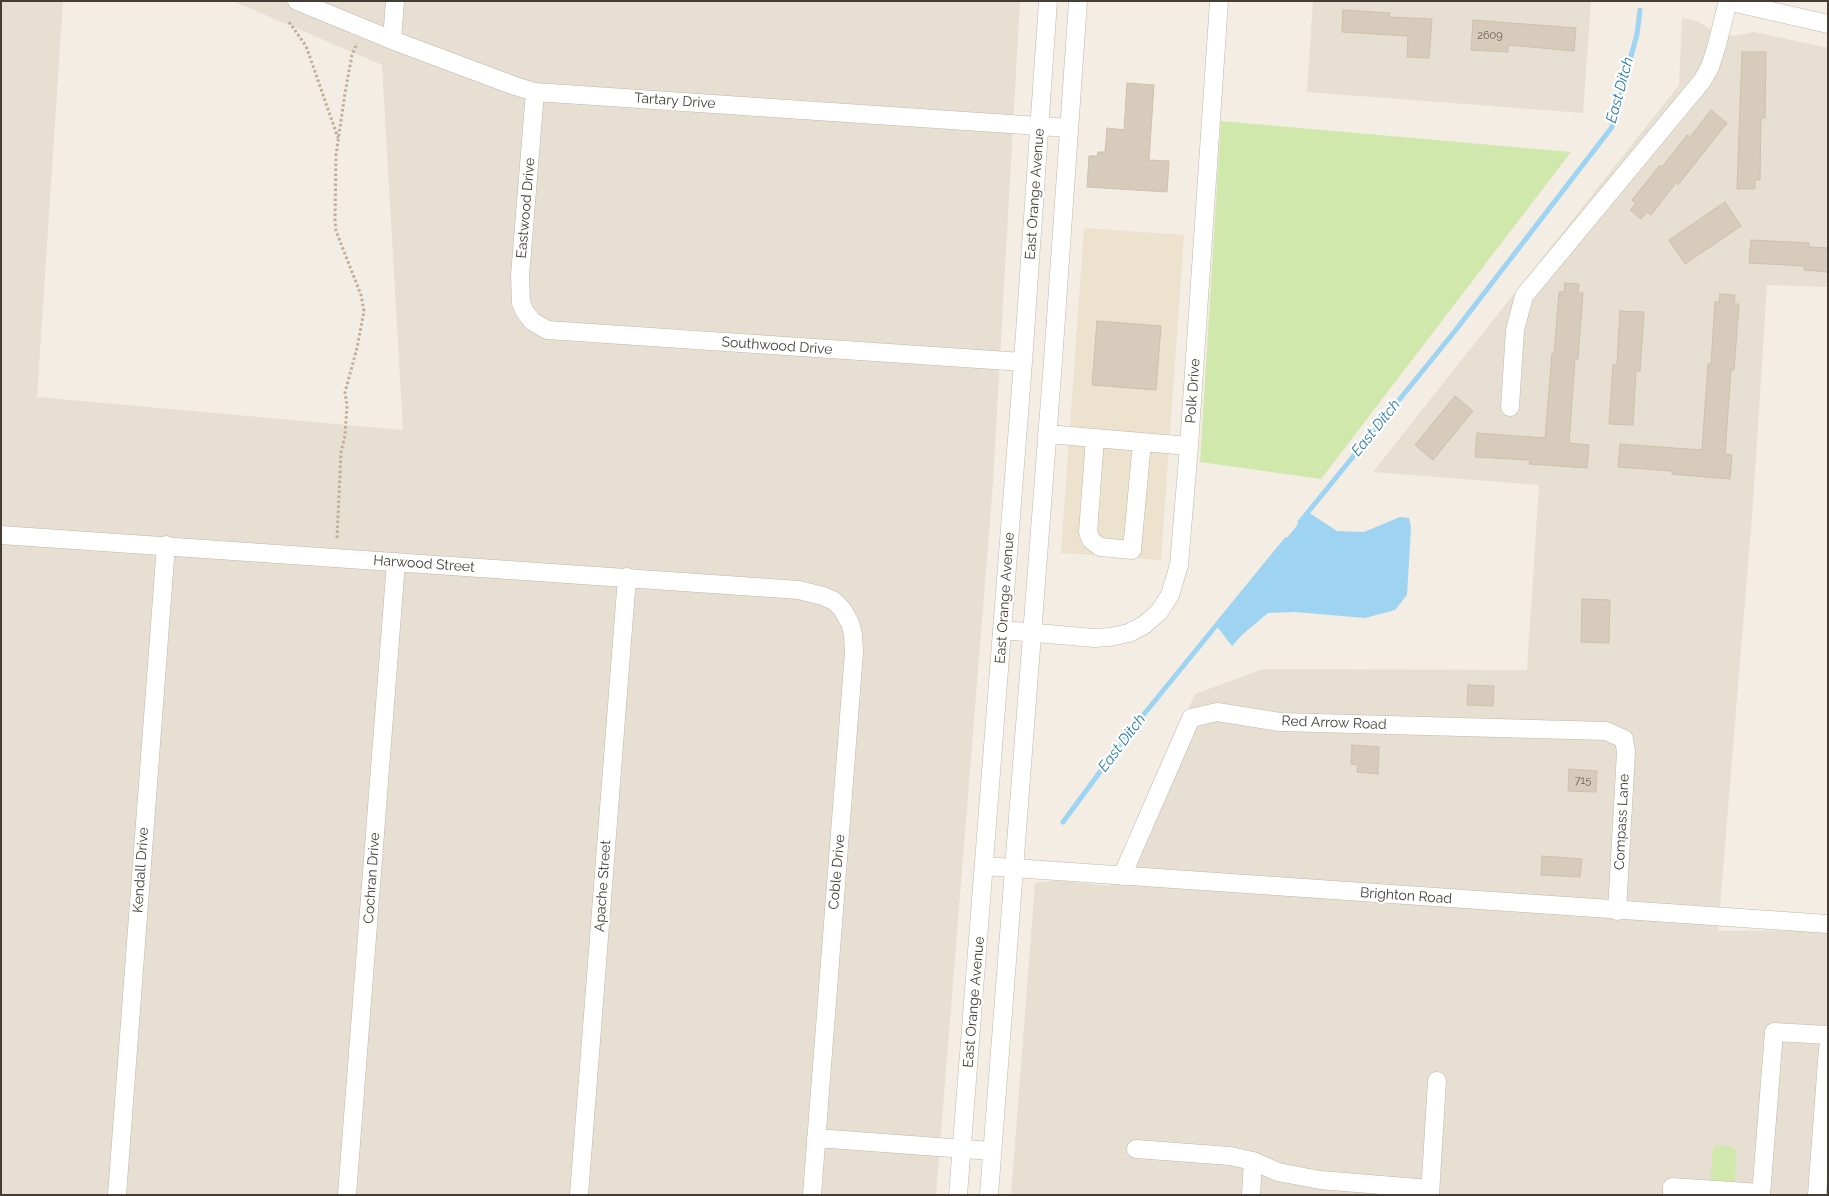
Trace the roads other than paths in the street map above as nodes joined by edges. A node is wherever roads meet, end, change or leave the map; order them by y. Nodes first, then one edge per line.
1 (297, 1) edge
2 (395, 1) edge
3 (1048, 1) edge
4 (1078, 1) edge
5 (1218, 1) edge
6 (1727, 1) edge
7 (1828, 24) edge
8 (392, 40) junction
9 (535, 92) junction
10 (1040, 126) junction
11 (1069, 128) junction
12 (532, 321) joint
13 (1023, 362) junction
14 (1510, 407) dead end
15 (1047, 434) junction
16 (1095, 438) junction
17 (1142, 442) junction
18 (1189, 446) junction
19 (1, 535) edge
20 (166, 546) junction
21 (396, 562) junction
22 (627, 577) junction
23 (842, 609) joint
24 (1002, 630) junction
25 (1032, 632) junction
26 (1620, 736) joint
27 (984, 866) junction
28 (1014, 868) junction
29 (1122, 876) junction
30 (1617, 910) junction
31 (1828, 924) edge
32 (1828, 1035) edge
33 (1828, 1048) edge
34 (1438, 1081) dead end
35 (1827, 1086) edge
36 (816, 1138) junction
37 (962, 1149) junction
38 (1136, 1149) dead end
39 (992, 1151) junction
40 (1253, 1161) junction
41 (1359, 1189) edge
42 (1430, 1192) edge
43 (1761, 1194) edge
44 (117, 1195) edge
45 (347, 1195) edge
46 (579, 1195) edge
47 (812, 1195) edge
48 (958, 1195) edge
49 (988, 1195) edge
50 (1251, 1195) edge
51 (1672, 1195) edge
52 (1817, 1195) edge

1 - 8 street, Tartary Drive
2 - 8 street
3 - 10 street, East Orange Avenue
4 - 11 street, East Orange Avenue
5 - 18 street, Polk Drive
6 - 7 street
6 - 14 street
8 - 9 street, Tartary Drive
9 - 10 street, Tartary Drive
9 - 12 street, Eastwood Drive
10 - 11 street, Tartary Drive
10 - 13 street, East Orange Avenue
11 - 15 street, East Orange Avenue
12 - 13 street, Southwood Drive
13 - 24 street, East Orange Avenue
15 - 16 street
15 - 25 street, East Orange Avenue
16 - 17 street
16 - 17 street
17 - 18 street
18 - 25 street, Polk Drive
19 - 20 street, Harwood Street
20 - 21 street, Harwood Street
20 - 44 street, Kendall Drive
21 - 22 street, Harwood Street
21 - 45 street, Cochran Drive
22 - 23 street, Harwood Street
22 - 46 street, Apache Street
23 - 36 street, Coble Drive
24 - 25 street, Polk Drive
24 - 27 street, East Orange Avenue
25 - 28 street, East Orange Avenue
26 - 29 street, Red Arrow Road
26 - 30 street, Compass Lane
27 - 28 street, Brighton Road
27 - 37 street, East Orange Avenue
28 - 29 street, Brighton Road
28 - 39 street, East Orange Avenue
29 - 30 street, Brighton Road
30 - 31 street, Brighton Road
32 - 43 street
33 - 35 street
34 - 42 street
35 - 52 street
36 - 37 street
36 - 47 street, Coble Drive
37 - 39 street
37 - 48 street, East Orange Avenue
38 - 40 street
39 - 49 street, East Orange Avenue
40 - 41 street
40 - 50 street
41 - 42 street
43 - 51 street

